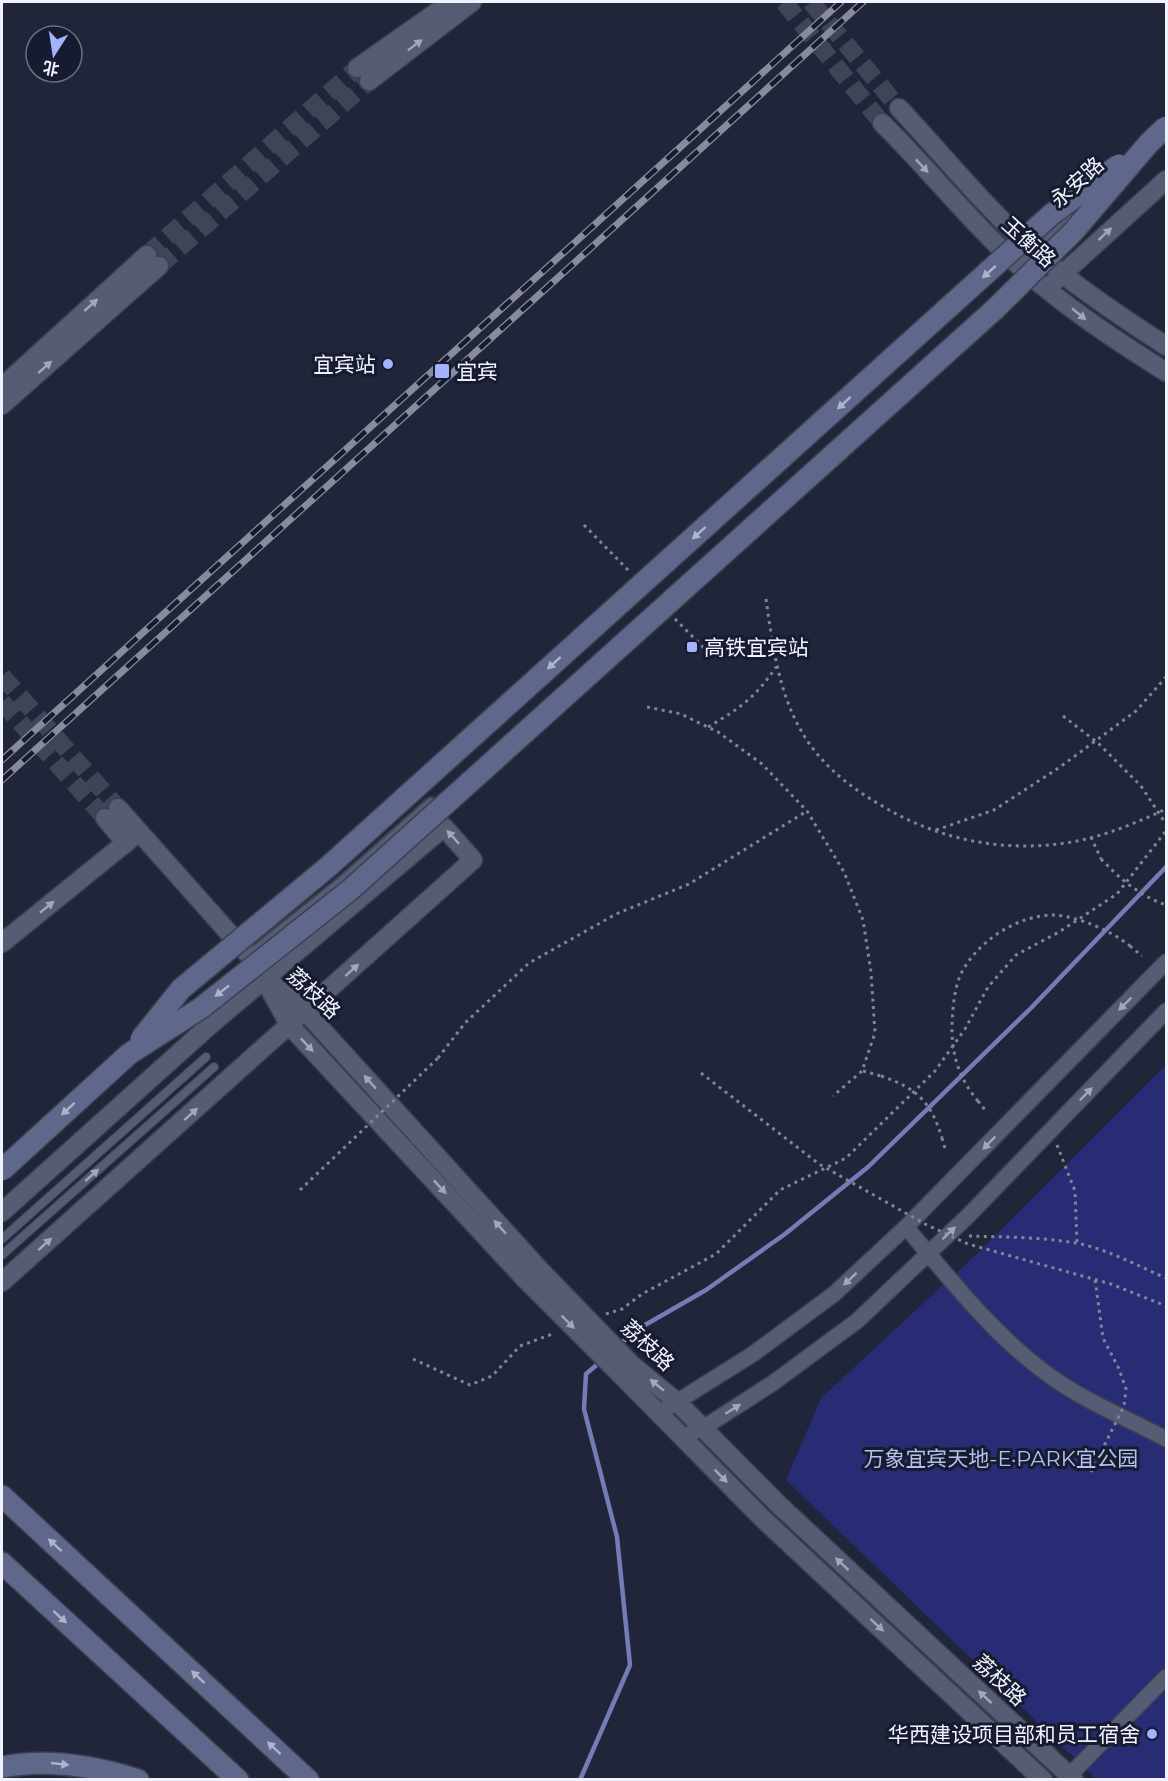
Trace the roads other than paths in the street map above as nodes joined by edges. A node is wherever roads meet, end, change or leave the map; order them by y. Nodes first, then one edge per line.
1 (451, 2) edge
2 (472, 2) edge
3 (899, 108) tunnel mouth
4 (882, 123) tunnel mouth
5 (1167, 128) edge
6 (1158, 138) edge
7 (1167, 180) edge
8 (1035, 251) junction
9 (1023, 269) junction
10 (1062, 274) junction
11 (1047, 288) junction
12 (1167, 346) edge
13 (1167, 372) edge
14 (2, 387) edge
15 (2, 405) edge
16 (112, 813) tunnel mouth
17 (133, 837) junction
18 (2, 944) edge
19 (249, 956) junction
20 (1167, 962) edge
21 (265, 978) junction
22 (305, 1011) junction
23 (1167, 1011) edge
24 (290, 1026) junction
25 (129, 1054) junction
26 (206, 1057) dead end
27 (214, 1066) dead end
28 (2, 1170) edge
29 (2, 1212) edge
30 (906, 1227) junction
31 (2, 1239) edge
32 (928, 1254) junction
33 (2, 1255) edge
34 (533, 1275) junction
35 (2, 1282) edge
36 (626, 1370) junction
37 (677, 1402) junction
38 (658, 1413) junction
39 (703, 1428) junction
40 (682, 1437) junction
41 (1167, 1439) edge
42 (2, 1496) edge
43 (2, 1563) edge
44 (1167, 1677) edge
45 (2, 1767) edge
46 (1070, 1778) edge
47 (138, 1779) edge
48 (238, 1779) edge
49 (308, 1779) edge
50 (1043, 1779) edge

1 -> 2 street
3 - 8 street, 玉衡路
4 -> 9 street, 玉衡路
5 - 6 main road, bridge
6 - 8 street, 永安路
6 -> 25 main road, bridge
6 -> 25 main road, bridge
10 -> 7 street
8 - 9 street, 永安路
8 - 10 street, 玉衡路
9 - 11 street, 玉衡路
9 - 19 street
10 - 11 street
10 - 12 street, 玉衡路
11 -> 13 street, 玉衡路
14 - 15 street
16 - 17 street
18 -> 17 street
17 - 19 street
19 - 21 street
20 -> 30 street
21 - 22 street, 荔枝路
22 -> 21 street
21 - 24 street, 荔枝路
21 - 29 street
22 - 24 street
34 -> 22 street, 荔枝路
32 -> 23 street
24 -> 34 street, 荔枝路
35 -> 24 street
25 -> 28 main road, bridge
26 - 31 lane
33 -> 27 lane
30 - 32 street
30 -> 37 street
39 -> 32 street
32 - 41 street
34 - 36 street, 荔枝路, bridge
37 -> 36 street, 荔枝路
36 - 38 street, 荔枝路
37 - 38 street
37 - 39 street, 荔枝路
38 - 40 street, 荔枝路
39 - 40 street
46 -> 39 street, 荔枝路
40 -> 50 street, 荔枝路
49 -> 42 main road
43 -> 48 main road
44 - 46 street
45 -> 47 main road

